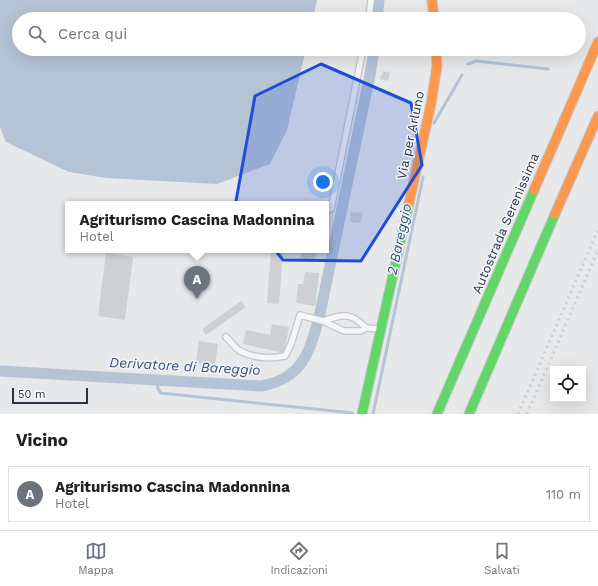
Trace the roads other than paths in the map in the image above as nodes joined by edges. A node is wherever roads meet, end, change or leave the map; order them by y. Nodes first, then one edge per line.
1 (371, 0) edge
2 (432, 0) edge
3 (370, 12) edge
4 (433, 12) edge
5 (598, 42) edge
6 (362, 56) edge
7 (436, 56) edge
8 (598, 116) edge
9 (329, 209) edge
10 (323, 321) junction
11 (366, 328) junction
12 (381, 329) junction
13 (226, 337) dead end
14 (362, 414) edge
15 (437, 414) edge
16 (469, 414) edge

1 - 3 lane
2 - 4 main road
5 - 15 main road, Autostrada Serenissima
6 - 9 lane
7 - 12 main road, Via per Arluno
8 - 16 main road
10 - 11 lane
10 - 11 lane
10 - 13 lane
11 - 12 lane
12 - 14 main road, Via per Arluno

